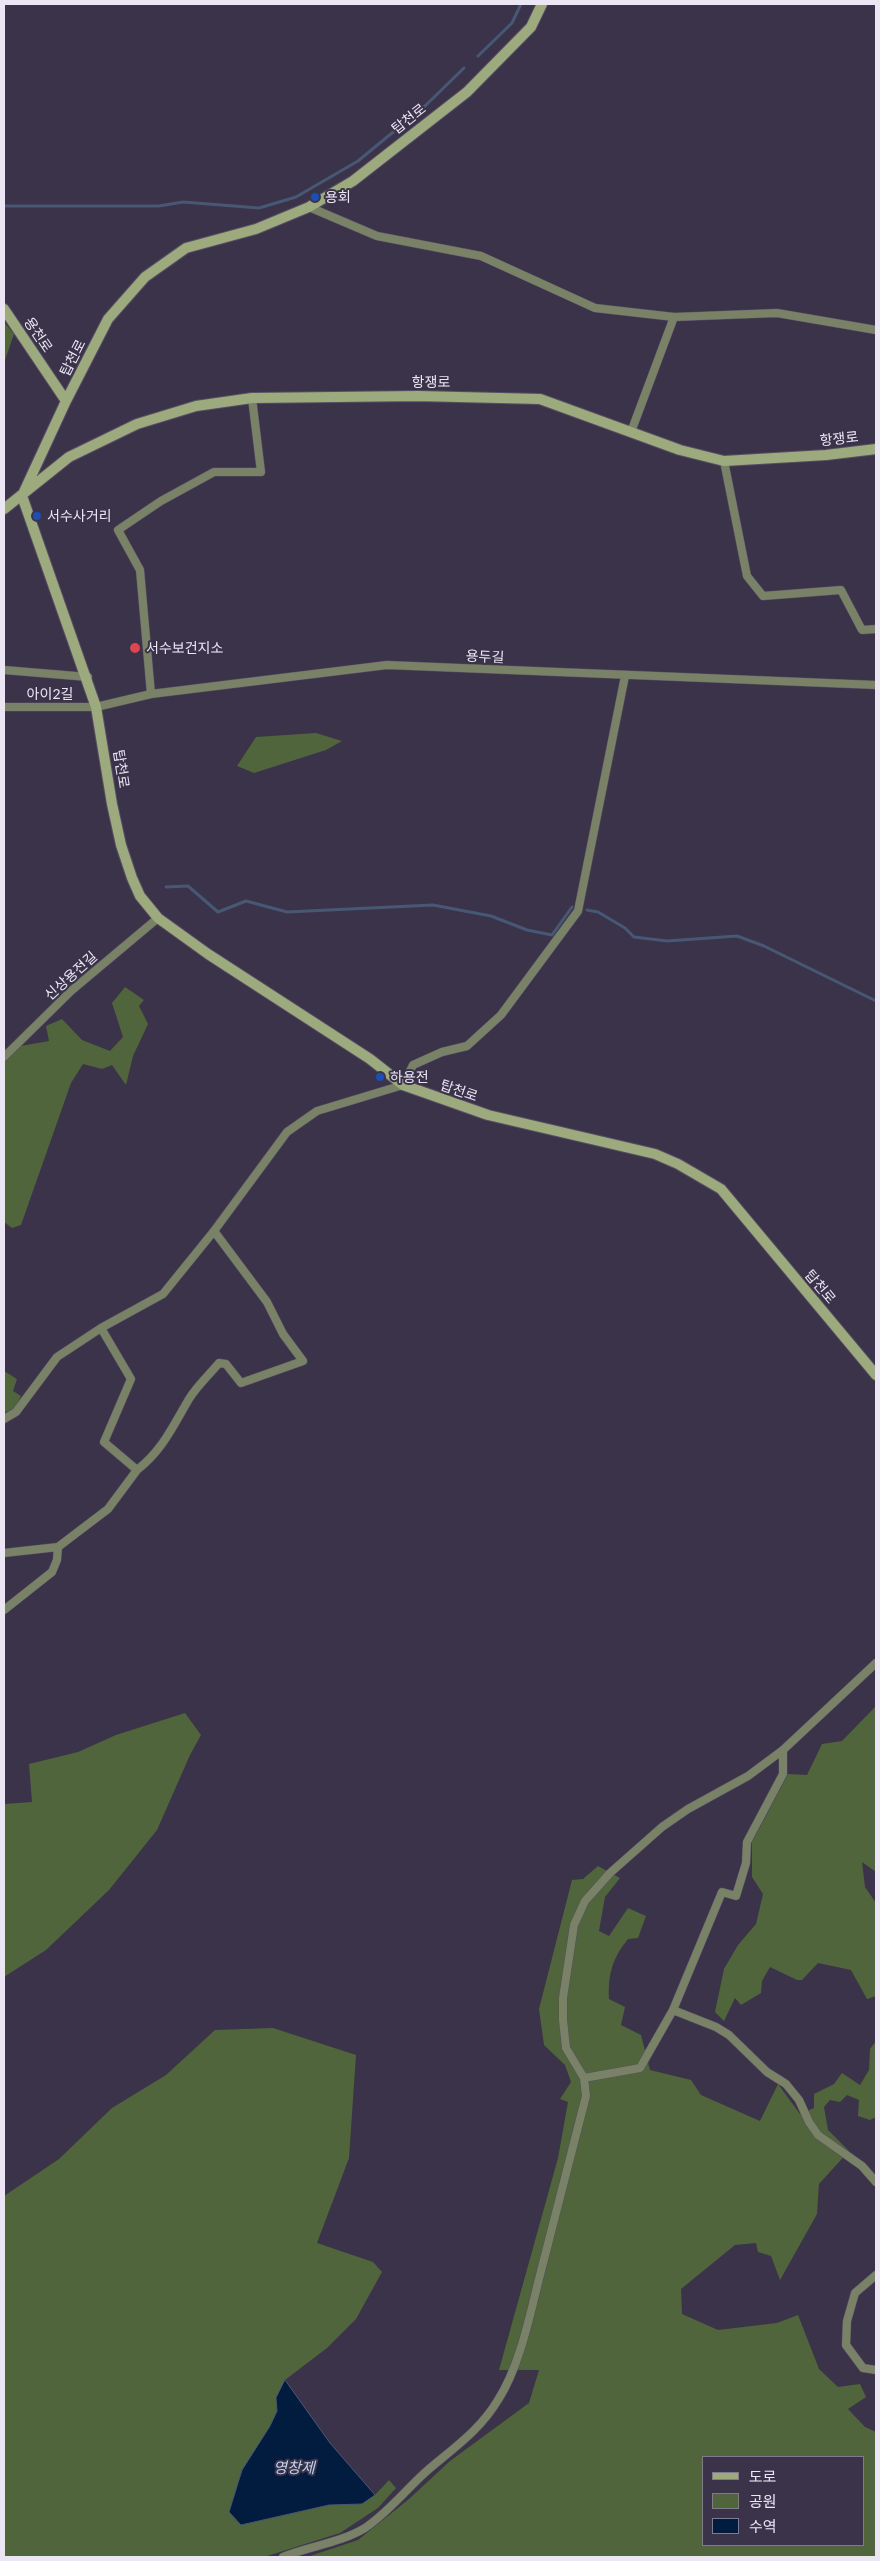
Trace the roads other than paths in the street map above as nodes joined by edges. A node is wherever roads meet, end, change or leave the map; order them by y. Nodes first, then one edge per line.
1 (542, 4) edge
2 (309, 207) junction
3 (4, 309) edge
4 (674, 317) junction
5 (876, 330) edge
6 (252, 398) junction
7 (66, 401) junction
8 (631, 432) junction
9 (876, 449) edge
10 (724, 461) junction
11 (22, 496) junction
12 (4, 509) edge
13 (876, 629) edge
14 (4, 670) edge
15 (625, 676) junction
16 (88, 677) junction
17 (876, 685) edge
18 (151, 694) junction
19 (4, 707) edge
20 (96, 707) junction
21 (158, 918) junction
22 (4, 1056) edge
23 (403, 1085) junction
24 (214, 1231) junction
25 (100, 1328) junction
26 (876, 1375) edge
27 (4, 1419) edge
28 (137, 1470) junction
29 (58, 1547) junction
30 (4, 1553) edge
31 (4, 1610) edge
32 (876, 1663) edge
33 (784, 1750) junction
34 (672, 2010) junction
35 (584, 2078) junction
36 (876, 2182) edge
37 (876, 2275) edge
38 (876, 2370) edge
39 (283, 2557) edge

1 - 2 main road, 탑천로
2 - 4 street
2 - 7 main road, 탑천로
3 - 7 main road, 용천로
4 - 5 street
4 - 8 street
6 - 8 main road, 항쟁로
6 - 11 main road, 항쟁로
6 - 18 street
7 - 11 main road, 탑천로
8 - 10 main road, 항쟁로
9 - 10 main road, 항쟁로
10 - 13 street
11 - 12 main road, 항쟁로
11 - 16 main road, 탑천로
14 - 16 street
15 - 17 street, 용두길
15 - 18 street, 용두길
15 - 23 street
16 - 20 main road, 탑천로
18 - 20 street, 용두길
19 - 20 street, 아이2길
20 - 21 main road, 탑천로
21 - 22 street, 신상용전길
21 - 23 main road, 탑천로
23 - 24 street
23 - 26 main road, 탑천로
24 - 25 street
24 - 28 street
25 - 27 street
25 - 28 street
28 - 29 street
29 - 30 street
29 - 31 street
32 - 33 street
33 - 34 street
33 - 35 street
34 - 35 street
34 - 36 street
35 - 39 street
37 - 38 street

